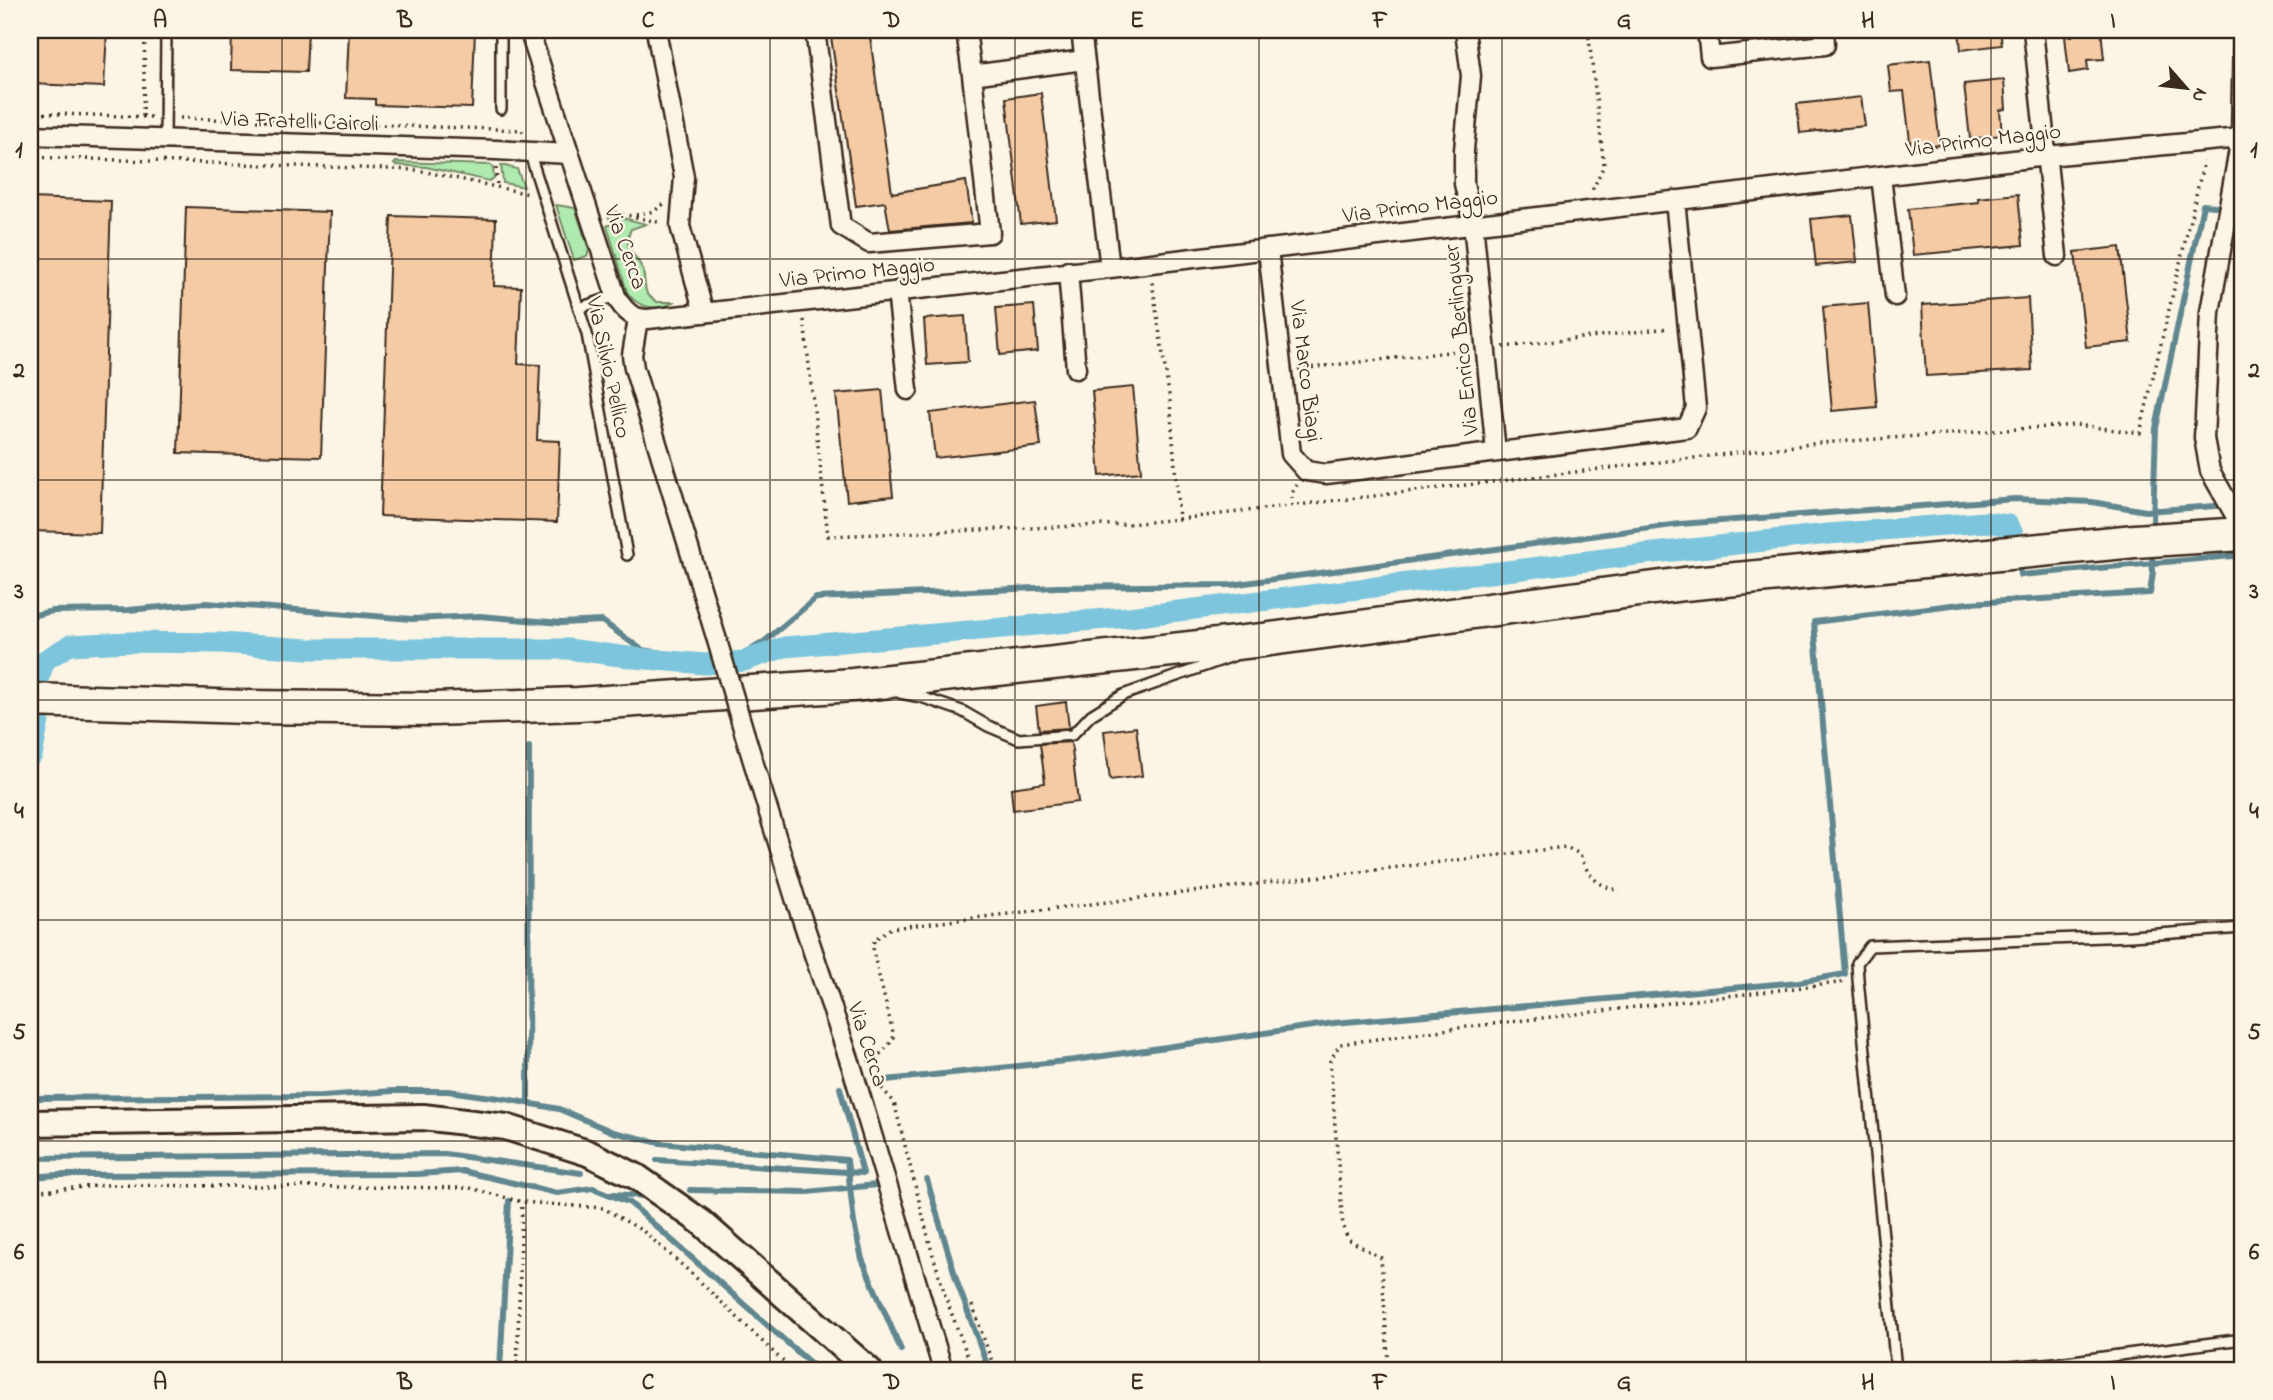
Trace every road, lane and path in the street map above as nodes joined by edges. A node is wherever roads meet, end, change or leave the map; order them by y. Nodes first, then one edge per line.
1 (145, 30) edge
2 (166, 30) edge
3 (501, 30) edge
4 (529, 30) edge
5 (656, 30) edge
6 (815, 30) edge
7 (966, 30) edge
8 (1081, 30) edge
9 (1465, 30) edge
10 (1588, 30) edge
11 (1707, 30) edge
12 (1824, 30) edge
13 (2033, 30) edge
14 (2243, 30) edge
15 (1084, 60) junction
16 (972, 75) junction
17 (501, 109) dead end
18 (30, 113) edge
19 (143, 117) junction
20 (165, 117) junction
21 (30, 135) edge
22 (2241, 138) junction
23 (165, 140) junction
24 (2208, 142) junction
25 (529, 151) junction
26 (569, 154) junction
27 (2047, 156) junction
28 (30, 157) edge
29 (1881, 176) junction
30 (684, 177) junction
31 (544, 197) junction
32 (1675, 200) junction
33 (586, 206) junction
34 (1596, 209) junction
35 (631, 216) junction
36 (1473, 223) junction
37 (680, 226) junction
38 (1268, 249) junction
39 (2057, 256) dead end
40 (1149, 263) junction
41 (1110, 268) junction
42 (1068, 271) junction
43 (897, 291) junction
44 (616, 296) junction
45 (1895, 296) dead end
46 (802, 301) junction
47 (579, 308) junction
48 (704, 313) junction
49 (638, 319) junction
50 (1076, 369) dead end
51 (908, 390) dead end
52 (1496, 452) junction
53 (1179, 519) junction
54 (2243, 532) edge
55 (627, 555) dead end
56 (1264, 640) junction
57 (853, 685) junction
58 (30, 700) edge
59 (1620, 891) dead end
60 (2243, 928) edge
61 (1858, 979) junction
62 (852, 1068) junction
63 (30, 1123) edge
64 (30, 1195) edge
65 (522, 1202) junction
66 (972, 1305) dead end
67 (2243, 1339) edge
68 (517, 1370) edge
69 (792, 1370) edge
70 (869, 1370) edge
71 (943, 1370) edge
72 (995, 1370) edge
73 (1389, 1370) edge
74 (1896, 1370) edge
75 (1977, 1370) edge

1 - 19 path
2 - 20 lane
3 - 17 lane
4 - 26 street, Via Cerca
5 - 30 street
6 - 16 street
7 - 16 street
8 - 15 street
9 - 36 street, Via Enrico Berlinguer
10 - 34 path
11 - 12 street
13 - 27 street
14 - 22 street
15 - 16 street
15 - 41 street
18 - 19 path
19 - 20 path
20 - 23 lane
20 - 25 path
21 - 23 street, Via Fratelli Cairoli
22 - 24 street, Via Primo Maggio
22 - 54 street
23 - 25 street, Via Fratelli Cairoli
24 - 27 street, Via Primo Maggio
24 - 53 path
25 - 26 street, Via Fratelli Cairoli
25 - 31 lane, Via Silvio Pellico
26 - 33 street, Via Cerca
27 - 29 street, Via Primo Maggio
27 - 39 street
28 - 31 path
29 - 32 street, Via Primo Maggio
29 - 45 street
30 - 35 path
30 - 37 street
31 - 47 lane, Via Silvio Pellico
32 - 34 street, Via Primo Maggio
32 - 52 street
33 - 35 path
33 - 44 street, Via Cerca
34 - 36 street, Via Primo Maggio
35 - 37 path
36 - 38 street, Via Primo Maggio
36 - 52 street, Via Enrico Berlinguer
37 - 48 street
38 - 40 street, Via Primo Maggio
38 - 52 street, Via Marco Biagi
40 - 41 street, Via Primo Maggio
40 - 53 path
41 - 42 street, Via Primo Maggio
42 - 43 street, Via Primo Maggio
42 - 50 street
43 - 46 street, Via Primo Maggio
43 - 51 street
44 - 47 lane
44 - 49 street, Via Cerca
46 - 48 street, Via Primo Maggio
46 - 53 path
47 - 55 lane, Via Silvio Pellico
48 - 49 street, Via Primo Maggio
49 - 62 street, Via Cerca, bridge
54 - 56 highway
56 - 57 highway
56 - 57 lane
57 - 58 highway
59 - 62 path
60 - 61 lane
61 - 73 path
61 - 74 lane
62 - 71 street, Via Cerca
63 - 70 main road
64 - 65 path
65 - 68 path
65 - 69 path
66 - 72 path
67 - 75 lane

